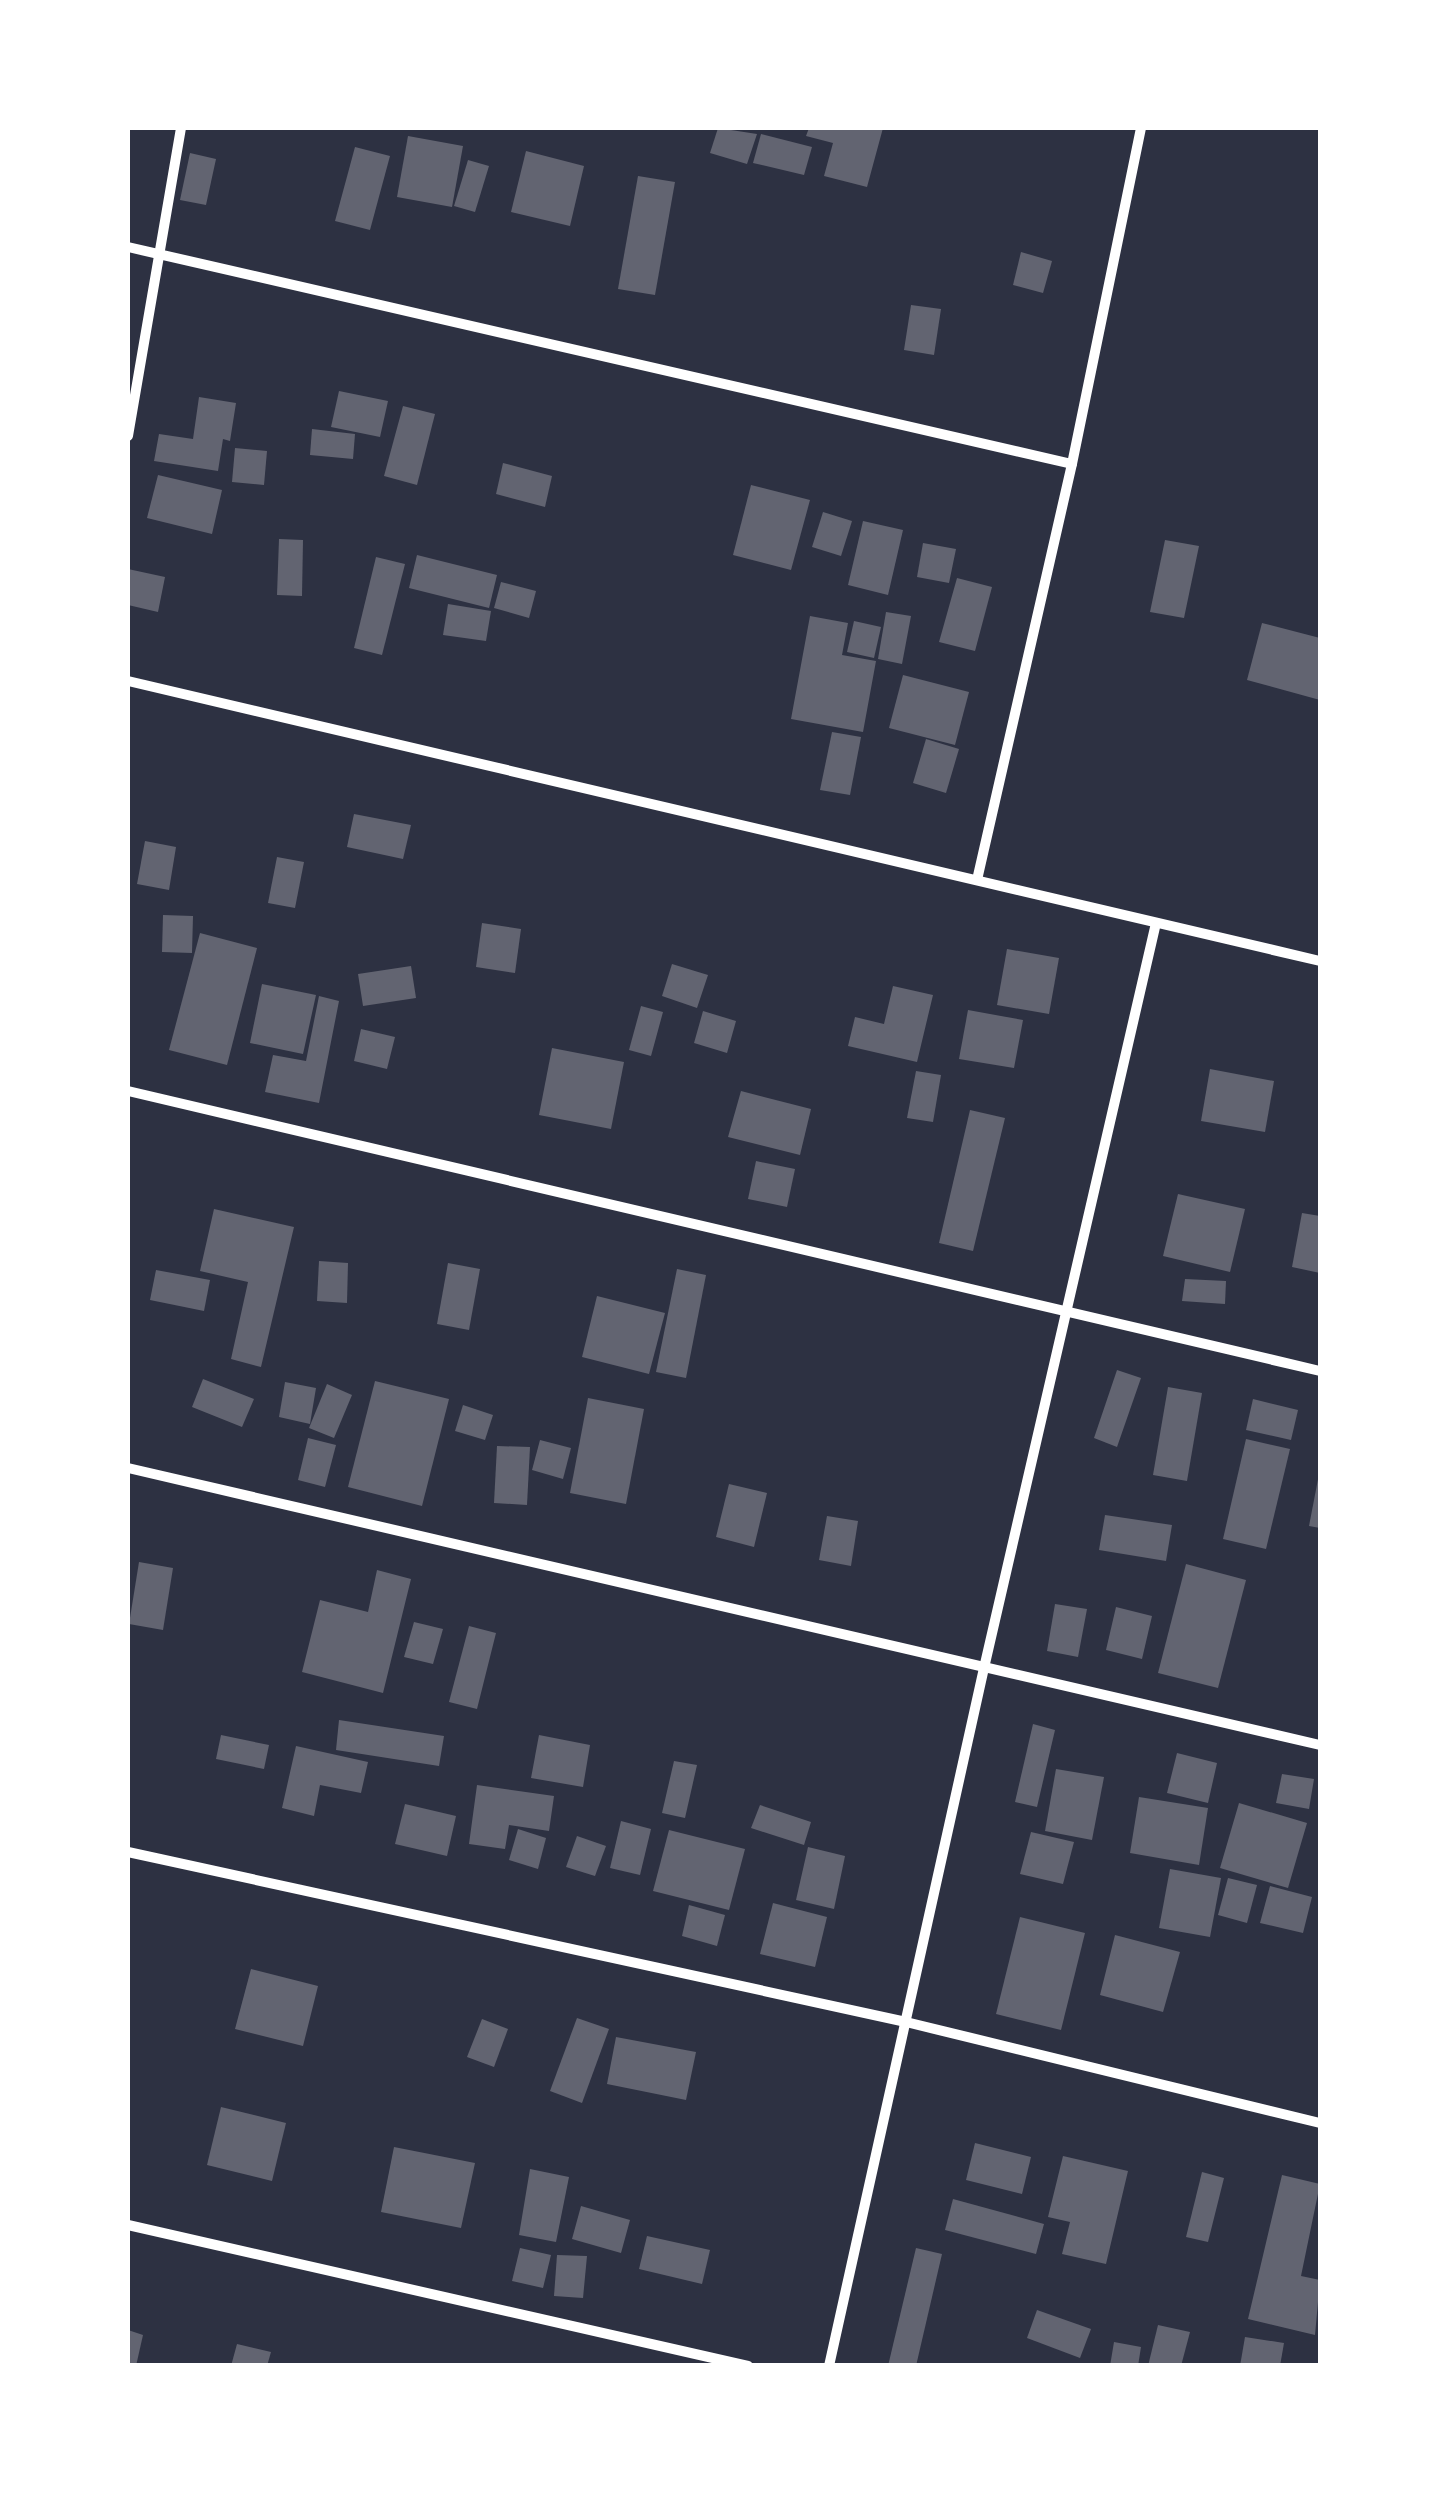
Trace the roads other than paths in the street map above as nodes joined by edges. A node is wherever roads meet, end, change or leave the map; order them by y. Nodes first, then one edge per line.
1 (181, 128) edge
2 (1141, 128) edge
3 (128, 247) edge
4 (158, 254) junction
5 (128, 436) edge
6 (1072, 464) junction
7 (128, 681) edge
8 (977, 880) junction
9 (1156, 924) junction
10 (1320, 961) edge
11 (128, 1090) edge
12 (1068, 1314) junction
13 (1320, 1370) edge
14 (128, 1468) edge
15 (984, 1668) junction
16 (1320, 1745) edge
17 (128, 1852) edge
18 (906, 2022) junction
19 (1320, 2123) edge
20 (128, 2225) edge
21 (748, 2366) edge
22 (830, 2366) edge

1 - 4 street
2 - 6 street
3 - 4 street
4 - 5 street
4 - 6 street
6 - 8 street
7 - 8 street
8 - 9 street
9 - 10 street
9 - 12 street
11 - 12 street
12 - 13 street
12 - 15 street
14 - 15 street
15 - 16 street
15 - 18 street
17 - 18 street
18 - 19 street
18 - 22 street
20 - 21 street

